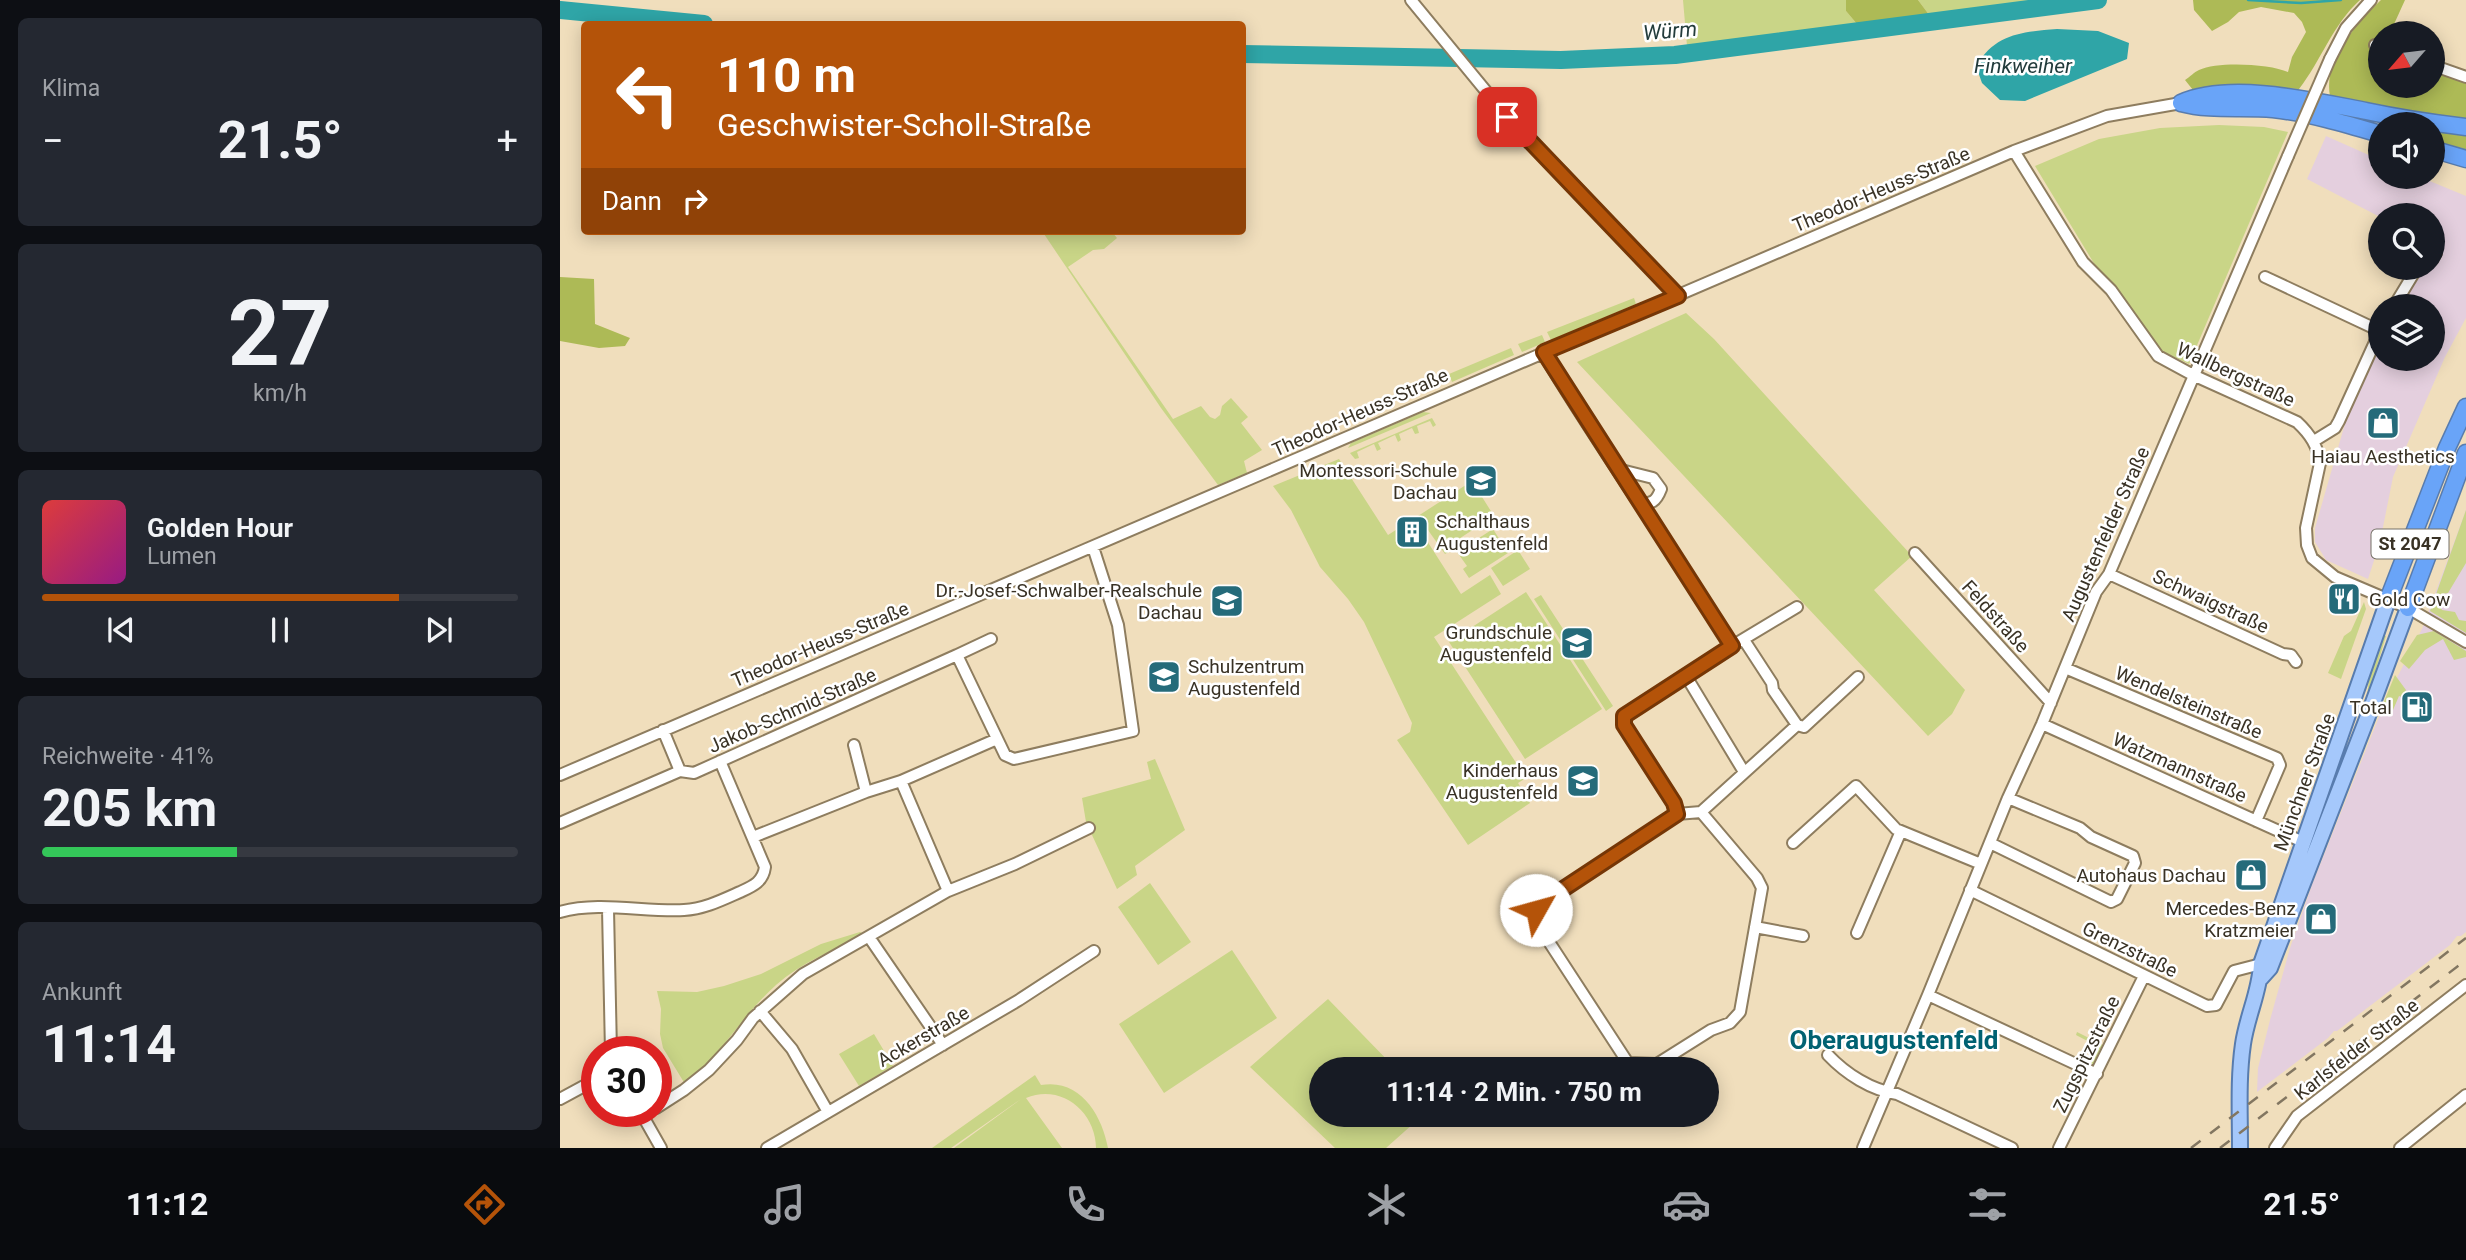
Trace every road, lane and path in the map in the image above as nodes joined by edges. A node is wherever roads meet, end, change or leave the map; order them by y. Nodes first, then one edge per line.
1 (1411, 0) edge
2 (2371, 0) edge
3 (2445, 70) edge
4 (2466, 77) edge
5 (2181, 103) junction
6 (2466, 127) edge
7 (2368, 131) edge
8 (2014, 151) junction
9 (2445, 153) edge
10 (2466, 159) edge
11 (2265, 277) dead end
12 (1678, 296) junction
13 (2368, 325) edge
14 (1544, 352) junction
15 (2368, 357) edge
16 (2193, 375) junction
17 (2466, 392) edge
18 (2463, 412) edge
19 (2314, 441) junction
20 (2466, 453) edge
21 (1617, 469) junction
22 (1639, 503) junction
23 (1093, 547) junction
24 (1915, 553) dead end
25 (2109, 574) junction
26 (2388, 600) junction
27 (1797, 607) dead end
28 (2408, 608) junction
29 (991, 639) dead end
30 (1744, 640) junction
31 (2466, 642) edge
32 (1732, 646) junction
33 (957, 655) junction
34 (2296, 662) dead end
35 (2065, 668) junction
36 (1686, 676) junction
37 (1858, 677) dead end
38 (2050, 703) junction
39 (2042, 724) junction
40 (1797, 725) junction
41 (663, 730) junction
42 (996, 739) junction
43 (854, 745) dead end
44 (720, 761) junction
45 (680, 771) junction
46 (1744, 772) junction
47 (560, 775) edge
48 (901, 781) junction
49 (866, 792) junction
50 (2008, 798) junction
51 (1701, 812) junction
52 (1677, 814) junction
53 (2256, 821) junction
54 (560, 823) edge
55 (1089, 828) dead end
56 (1901, 831) junction
57 (752, 837) junction
58 (2303, 842) junction
59 (1793, 843) dead end
60 (1990, 843) junction
61 (1981, 864) junction
62 (1970, 890) junction
63 (948, 891) junction
64 (608, 909) junction
65 (560, 912) edge
66 (1755, 927) junction
67 (1857, 933) dead end
68 (1803, 936) dead end
69 (869, 937) junction
70 (1094, 951) dead end
71 (2261, 971) junction
72 (2144, 976) junction
73 (2466, 985) edge
74 (1928, 995) junction
75 (760, 1011) junction
76 (611, 1036) edge
77 (943, 1045) junction
78 (1828, 1055) dead end
79 (2096, 1074) junction
80 (581, 1088) edge
81 (1886, 1092) junction
82 (2466, 1095) edge
83 (672, 1098) edge
84 (560, 1099) edge
85 (828, 1112) junction
86 (651, 1127) edge
87 (660, 1148) edge
88 (767, 1148) edge
89 (1863, 1148) edge
90 (2012, 1148) edge
91 (2059, 1148) edge
92 (2240, 1148) edge
93 (2275, 1148) edge
94 (2400, 1148) edge

1 - 12 street
2 - 16 street, Augustenfelder Straße, bridge
3 - 4 street
5 - 6 highway
5 - 7 highway
5 - 8 street, Theodor-Heuss-Straße
8 - 12 street, Theodor-Heuss-Straße
8 - 16 street, Wallbergstraße
9 - 10 highway
11 - 13 street
12 - 14 street, Theodor-Heuss-Straße
14 - 21 street
14 - 23 street, Theodor-Heuss-Straße
15 - 19 street
16 - 19 street, Wallbergstraße
16 - 25 street, Augustenfelder Straße
17 - 18 highway
18 - 26 highway, St 2047
19 - 26 street
20 - 28 highway, St 2047
21 - 22 street
21 - 22 street
22 - 32 street
23 - 41 street, Theodor-Heuss-Straße
23 - 42 street
24 - 38 street, Feldstraße
25 - 34 street, Schwaigstraße
25 - 35 street, Augustenfelder Straße
26 - 28 street
26 - 58 main road, Münchner Straße / St 2047
27 - 30 street
28 - 31 street
28 - 71 main road, Münchner Straße / St 2047
29 - 33 street, Jakob-Schmid-Straße
30 - 32 street
30 - 40 street
32 - 36 street
33 - 42 street
33 - 44 street, Jakob-Schmid-Straße
35 - 38 street, Augustenfelder Straße
35 - 53 street, Wendelsteinstraße
36 - 46 street
36 - 52 street
37 - 40 street
38 - 39 street, Augustenfelder Straße
39 - 50 street, Augustenfelder Straße
39 - 53 street, Watzmannstraße
40 - 46 street
41 - 45 street
41 - 47 street, Theodor-Heuss-Straße
42 - 48 street
43 - 49 street
44 - 45 street, Jakob-Schmid-Straße
44 - 57 street
45 - 54 street, Jakob-Schmid-Straße
46 - 51 street
48 - 49 street
48 - 63 street
49 - 57 street
50 - 60 street, Augustenfelder Straße
50 - 60 street
51 - 52 street
51 - 66 street
52 - 66 street
53 - 58 street, Watzmannstraße
55 - 63 street
56 - 59 street
56 - 61 street
56 - 67 street
57 - 64 street
58 - 71 main road, Münchner Straße / St 2047
60 - 61 street, Augustenfelder Straße
61 - 62 street, Augustenfelder Straße
62 - 72 street, Grenzstraße
62 - 74 street, Augustenfelder Straße
63 - 69 street
64 - 65 street
64 - 76 street
66 - 68 street
69 - 75 street
69 - 77 street
70 - 77 street, Ackerstraße
71 - 72 street, Grenzstraße
71 - 92 main road, Münchner Straße / St 2047
72 - 79 street, Zugspitzstraße
73 - 93 street, Karlsfelder Straße
74 - 79 street
74 - 81 street, Augustenfelder Straße
75 - 83 street
75 - 85 street
77 - 85 street, Ackerstraße
78 - 81 street
79 - 91 street, Zugspitzstraße
80 - 84 street
81 - 89 street, Augustenfelder Straße
81 - 90 street
82 - 94 street
85 - 88 street, Ackerstraße
86 - 87 street

